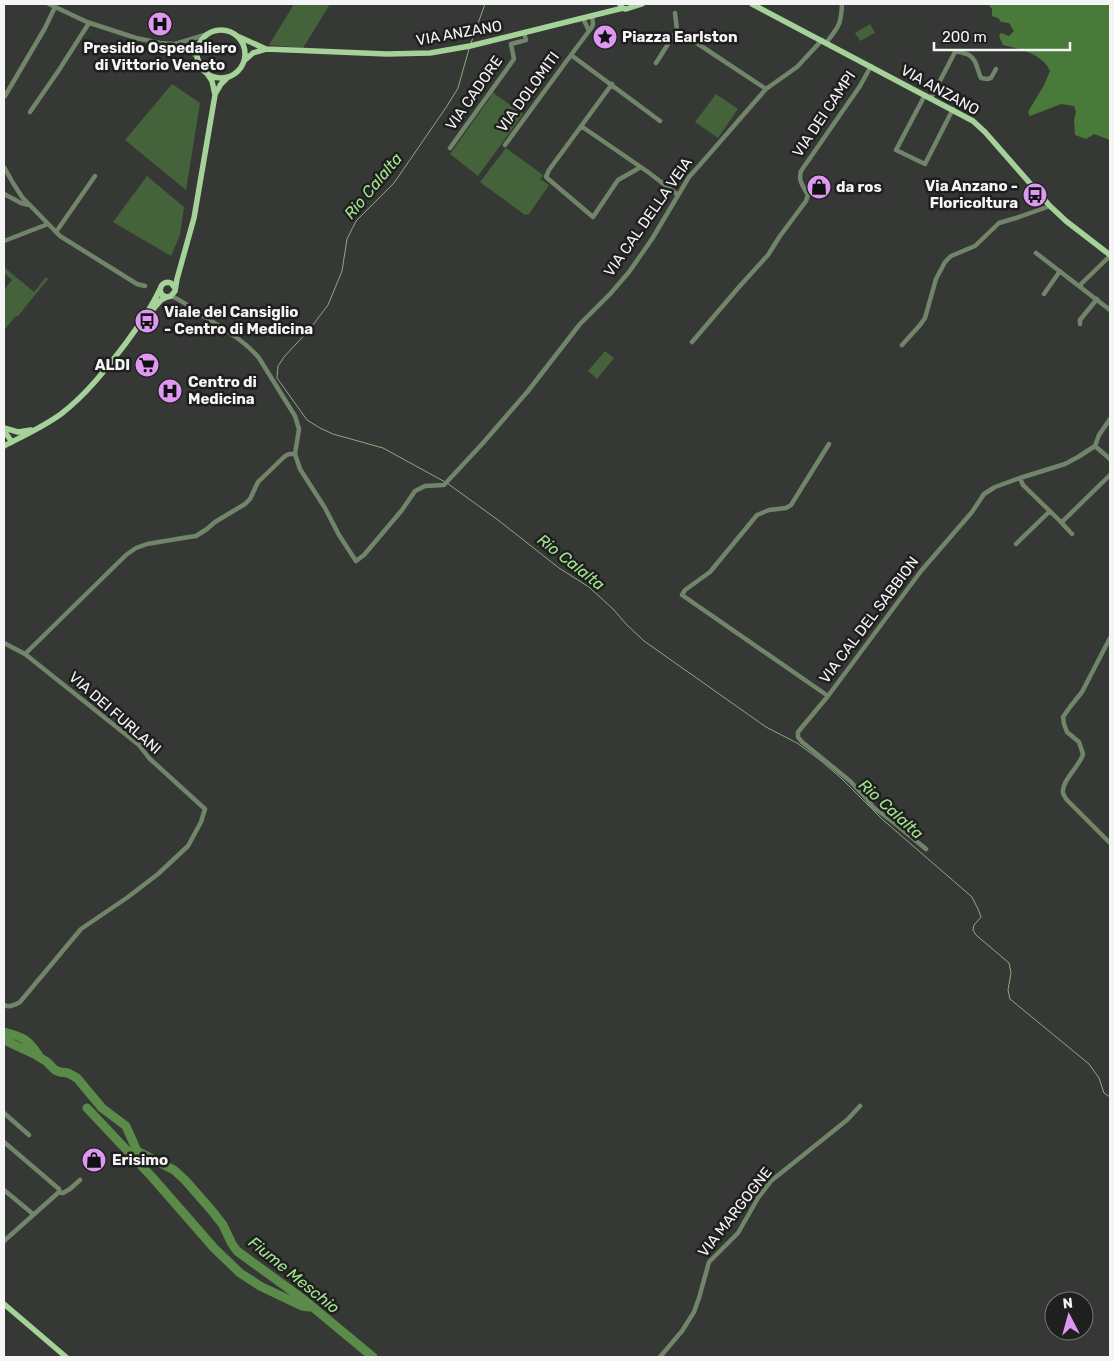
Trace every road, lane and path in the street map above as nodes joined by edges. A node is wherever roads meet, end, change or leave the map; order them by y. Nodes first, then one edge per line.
1 (49, 4) edge
2 (62, 4) edge
3 (642, 4) edge
4 (752, 4) edge
5 (842, 4) edge
6 (624, 5) edge
7 (760, 5) edge
8 (57, 8) junction
9 (675, 13) dead end
10 (592, 16) junction
11 (584, 18) junction
12 (89, 23) junction
13 (677, 30) junction
14 (589, 31) junction
15 (524, 33) junction
16 (208, 34) junction
17 (237, 36) junction
18 (824, 42) junction
19 (175, 44) junction
20 (266, 48) junction
21 (571, 55) junction
22 (198, 60) junction
23 (244, 62) junction
24 (656, 63) dead end
25 (871, 66) junction
26 (996, 69) dead end
27 (206, 72) junction
28 (229, 76) junction
29 (612, 84) junction
30 (766, 89) junction
31 (215, 95) junction
32 (5, 96) edge
33 (928, 96) junction
34 (953, 109) junction
35 (30, 112) dead end
36 (660, 121) dead end
37 (581, 126) junction
38 (505, 145) dead end
39 (450, 148) dead end
40 (4, 167) edge
41 (641, 168) junction
42 (96, 176) dead end
43 (4, 194) edge
44 (678, 195) junction
45 (29, 204) junction
46 (1050, 206) junction
47 (48, 224) junction
48 (56, 232) junction
49 (4, 241) edge
50 (188, 243) junction
51 (1036, 253) dead end
52 (1110, 256) edge
53 (1060, 271) junction
54 (166, 283) junction
55 (145, 286) dead end
56 (1081, 287) junction
57 (161, 288) junction
58 (172, 293) junction
59 (1044, 294) dead end
60 (1097, 299) junction
61 (1110, 310) edge
62 (1080, 324) dead end
63 (138, 326) junction
64 (692, 342) dead end
65 (902, 345) dead end
66 (1110, 419) edge
67 (4, 429) edge
68 (38, 429) junction
69 (12, 442) junction
70 (829, 444) dead end
71 (4, 446) edge
72 (1095, 446) junction
73 (295, 454) junction
74 (1110, 459) edge
75 (1110, 475) edge
76 (1020, 478) junction
77 (1050, 511) junction
78 (1060, 521) junction
79 (1072, 534) dead end
80 (1016, 544) dead end
81 (1110, 638) edge
82 (4, 643) edge
83 (25, 654) junction
84 (828, 696) junction
85 (1110, 842) edge
86 (926, 849) dead end
87 (4, 1005) edge
88 (860, 1106) dead end
89 (4, 1113) edge
90 (29, 1135) dead end
91 (4, 1142) edge
92 (80, 1180) dead end
93 (4, 1190) edge
94 (59, 1190) junction
95 (33, 1214) junction
96 (4, 1241) edge
97 (4, 1304) edge
98 (66, 1357) edge
99 (660, 1357) edge

1 - 8 street
2 - 8 street
3 - 6 main road, VIA ANZANO
4 - 7 main road, VIA ANZANO
5 - 18 street, VIA CAL DELLA VEIA
6 - 10 main road, VIA ANZANO
7 - 18 main road, VIA ANZANO
8 - 12 street
8 - 32 street
9 - 13 street
10 - 11 main road, VIA ANZANO
10 - 14 street
11 - 14 street
11 - 15 main road, VIA ANZANO
12 - 19 street
12 - 35 street
13 - 24 street
13 - 30 street
14 - 21 street, VIA DOLOMITI
15 - 20 main road, VIA ANZANO
15 - 39 street, VIA CADORE
16 - 17 main road
16 - 19 street
16 - 22 main road
17 - 20 main road, VIA ANZANO
17 - 23 main road
18 - 25 main road, VIA ANZANO
18 - 30 street, VIA CAL DELLA VEIA
19 - 22 street
20 - 23 main road
21 - 29 street
21 - 38 street, VIA DOLOMITI
22 - 27 main road
23 - 28 main road
25 - 33 main road, VIA ANZANO
25 - 64 street, VIA DEI CAMPI
26 - 33 street
27 - 28 main road
27 - 31 main road
28 - 31 main road
29 - 36 street
29 - 37 street
30 - 44 street, VIA CAL DELLA VEIA
31 - 50 main road
33 - 34 main road, VIA ANZANO
33 - 34 street
34 - 46 main road, VIA ANZANO
37 - 41 street
37 - 41 street
40 - 45 street
41 - 44 street
42 - 48 street
43 - 45 street
44 - 73 street, VIA CAL DELLA VEIA
45 - 47 street
46 - 52 main road, VIA ANZANO
46 - 65 street
47 - 48 street
47 - 49 street
48 - 55 street
50 - 54 main road
50 - 58 main road
51 - 53 street
52 - 56 street
53 - 56 street
53 - 59 street
54 - 57 main road
54 - 58 main road
56 - 60 street
57 - 58 main road
57 - 63 main road
58 - 63 main road
58 - 73 street
60 - 61 street
60 - 62 street
63 - 68 main road
66 - 72 street
67 - 68 main road
67 - 69 main road
68 - 69 main road
69 - 71 main road
70 - 84 street, VIA CAL DEL SABBION
72 - 74 street
72 - 76 street
73 - 83 street
75 - 78 street
76 - 77 street
76 - 84 street, VIA CAL DEL SABBION
77 - 78 street
77 - 80 street
78 - 79 street
81 - 85 street
82 - 83 street, VIA DEI FURLANI
83 - 87 street, VIA DEI FURLANI
84 - 86 street
88 - 99 street, VIA MARGOGNE
89 - 90 street
91 - 94 street
92 - 94 street
93 - 95 street
94 - 95 street
95 - 96 street
97 - 98 main road

